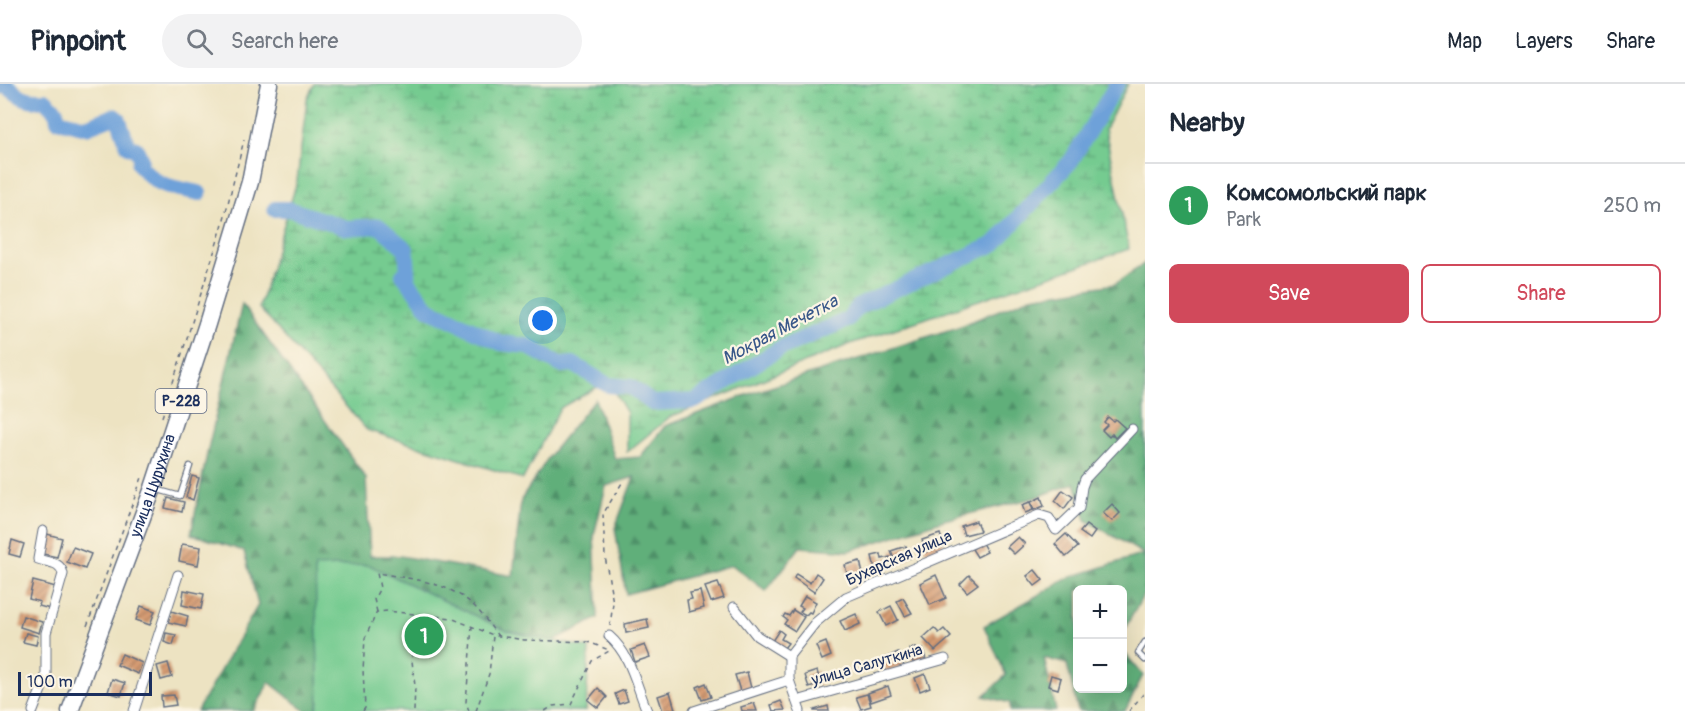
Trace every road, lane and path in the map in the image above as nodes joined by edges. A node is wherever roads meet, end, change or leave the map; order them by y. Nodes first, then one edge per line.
1 (269, 84) edge
2 (246, 135) dead end
3 (159, 426) dead end
4 (1132, 429) dead end
5 (190, 466) dead end
6 (145, 470) dead end
7 (622, 483) dead end
8 (153, 488) junction
9 (43, 531) dead end
10 (178, 575) dead end
11 (734, 607) dead end
12 (376, 612) junction
13 (420, 614) junction
14 (472, 626) junction
15 (84, 634) dead end
16 (494, 635) junction
17 (499, 636) junction
18 (609, 636) joint
19 (1145, 642) edge
20 (789, 656) junction
21 (945, 659) dead end
22 (1145, 660) edge
23 (789, 680) junction
24 (1145, 692) edge
25 (797, 701) junction
26 (33, 711) edge
27 (70, 711) edge
28 (134, 711) edge
29 (363, 711) edge
30 (414, 711) edge
31 (469, 711) edge
32 (476, 711) edge
33 (545, 711) edge
34 (647, 711) edge
35 (694, 711) edge
36 (800, 711) edge
37 (1129, 711) edge

1 - 8 highway, улица Шурухина / Р-228
2 - 3 path
4 - 20 street, Бухарская улица
5 - 8 lane
6 - 15 path
7 - 18 path
8 - 27 highway, улица Шурухина / Р-228
9 - 26 street
10 - 28 street
11 - 20 street
12 - 13 path
12 - 17 path
12 - 29 path
13 - 14 path
13 - 30 path
14 - 16 path
14 - 31 path
16 - 17 path
16 - 32 path
17 - 33 path
18 - 34 street
19 - 22 lane
20 - 23 street
21 - 25 street, улица Салуткина
23 - 25 street
23 - 35 street
24 - 37 path
25 - 36 street

